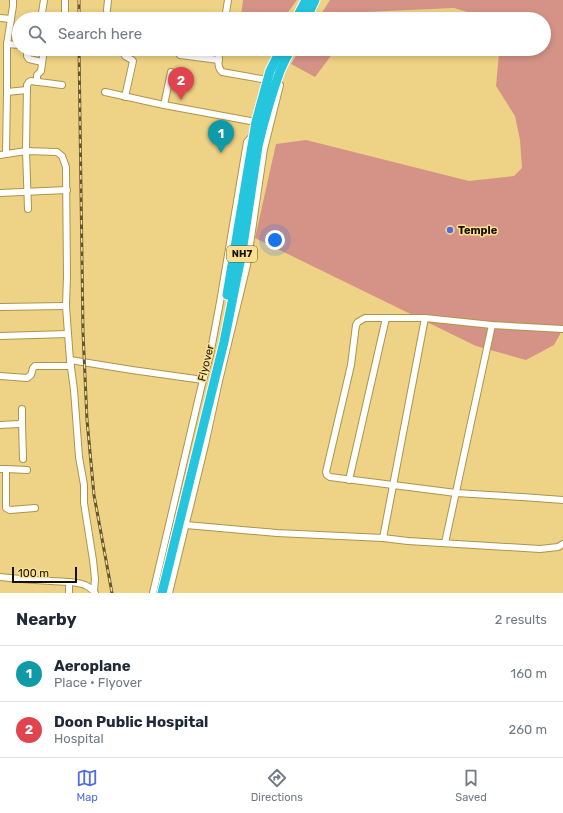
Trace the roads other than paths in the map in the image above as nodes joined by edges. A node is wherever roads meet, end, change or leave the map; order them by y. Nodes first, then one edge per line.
1 (13, 0) edge
2 (44, 0) edge
3 (66, 0) edge
4 (108, 0) edge
5 (228, 0) edge
6 (306, 0) edge
7 (315, 0) edge
8 (107, 10) dead end
9 (42, 12) edge
10 (65, 12) edge
11 (226, 12) edge
12 (300, 12) edge
13 (309, 12) edge
14 (0, 18) edge
15 (11, 19) junction
16 (7, 44) junction
17 (12, 45) edge
18 (27, 56) edge
19 (43, 56) edge
20 (125, 56) edge
21 (188, 56) edge
22 (219, 56) edge
23 (278, 56) edge
24 (287, 56) edge
25 (219, 60) junction
26 (42, 62) junction
27 (171, 72) dead end
28 (267, 80) junction
29 (3, 82) edge
30 (38, 82) junction
31 (62, 85) dead end
32 (27, 90) junction
33 (6, 92) junction
34 (105, 92) dead end
35 (125, 96) junction
36 (164, 105) junction
37 (264, 121) junction
38 (3, 128) edge
39 (257, 135) junction
40 (26, 151) junction
41 (3, 155) edge
42 (67, 190) junction
43 (27, 192) junction
44 (0, 193) edge
45 (28, 209) dead end
46 (66, 306) junction
47 (0, 307) edge
48 (386, 318) junction
49 (425, 318) junction
50 (492, 325) junction
51 (563, 328) edge
52 (68, 334) junction
53 (0, 336) edge
54 (70, 363) junction
55 (214, 371) junction
56 (0, 376) edge
57 (203, 380) junction
58 (22, 409) dead end
59 (22, 422) junction
60 (0, 424) edge
61 (23, 459) dead end
62 (3, 469) edge
63 (27, 470) dead end
64 (349, 480) junction
65 (393, 485) junction
66 (456, 493) junction
67 (563, 500) edge
68 (36, 508) dead end
69 (186, 525) junction
70 (383, 538) junction
71 (445, 543) junction
72 (563, 544) edge
73 (0, 577) edge
74 (70, 582) junction
75 (94, 592) edge
76 (69, 593) edge
77 (153, 593) edge
78 (156, 593) edge
79 (162, 593) edge
80 (169, 593) edge

1 - 15 street
2 - 9 street
3 - 10 street
4 - 8 street
5 - 11 street
6 - 12 highway
7 - 13 highway
14 - 15 street
15 - 16 street
16 - 17 street
16 - 29 street
18 - 26 street
19 - 26 street
20 - 35 street
21 - 25 street
22 - 25 street
23 - 28 highway, NH7
24 - 37 highway, NH7
25 - 28 street
26 - 30 street
27 - 36 street
28 - 37 highway, NH7
29 - 33 street
30 - 31 street
30 - 32 street
32 - 33 street
32 - 40 street
33 - 38 street
34 - 35 street
35 - 36 street
36 - 37 street
37 - 39 highway, NH7
37 - 69 street
38 - 41 street
39 - 55 highway, Flyover / NH7
39 - 55 highway, Flyover / NH7
39 - 57 street
40 - 41 street
40 - 42 street
40 - 43 street
42 - 43 street
42 - 46 street
43 - 44 street
43 - 45 street
46 - 47 street
46 - 52 street
48 - 49 street
48 - 64 street
48 - 64 street
49 - 50 street
49 - 65 street
50 - 51 street
50 - 66 street
52 - 53 street
52 - 54 street
54 - 56 street
54 - 57 street
54 - 75 street
55 - 78 highway, Flyover / NH7
55 - 79 highway, Flyover / NH7
57 - 77 street
58 - 59 street
59 - 60 street
59 - 61 street
62 - 63 street
62 - 68 street
64 - 65 street
65 - 66 street
65 - 70 street
66 - 67 street
66 - 71 street
69 - 70 street
69 - 80 street
70 - 71 street
71 - 72 street
73 - 74 street
74 - 75 street
74 - 76 street

